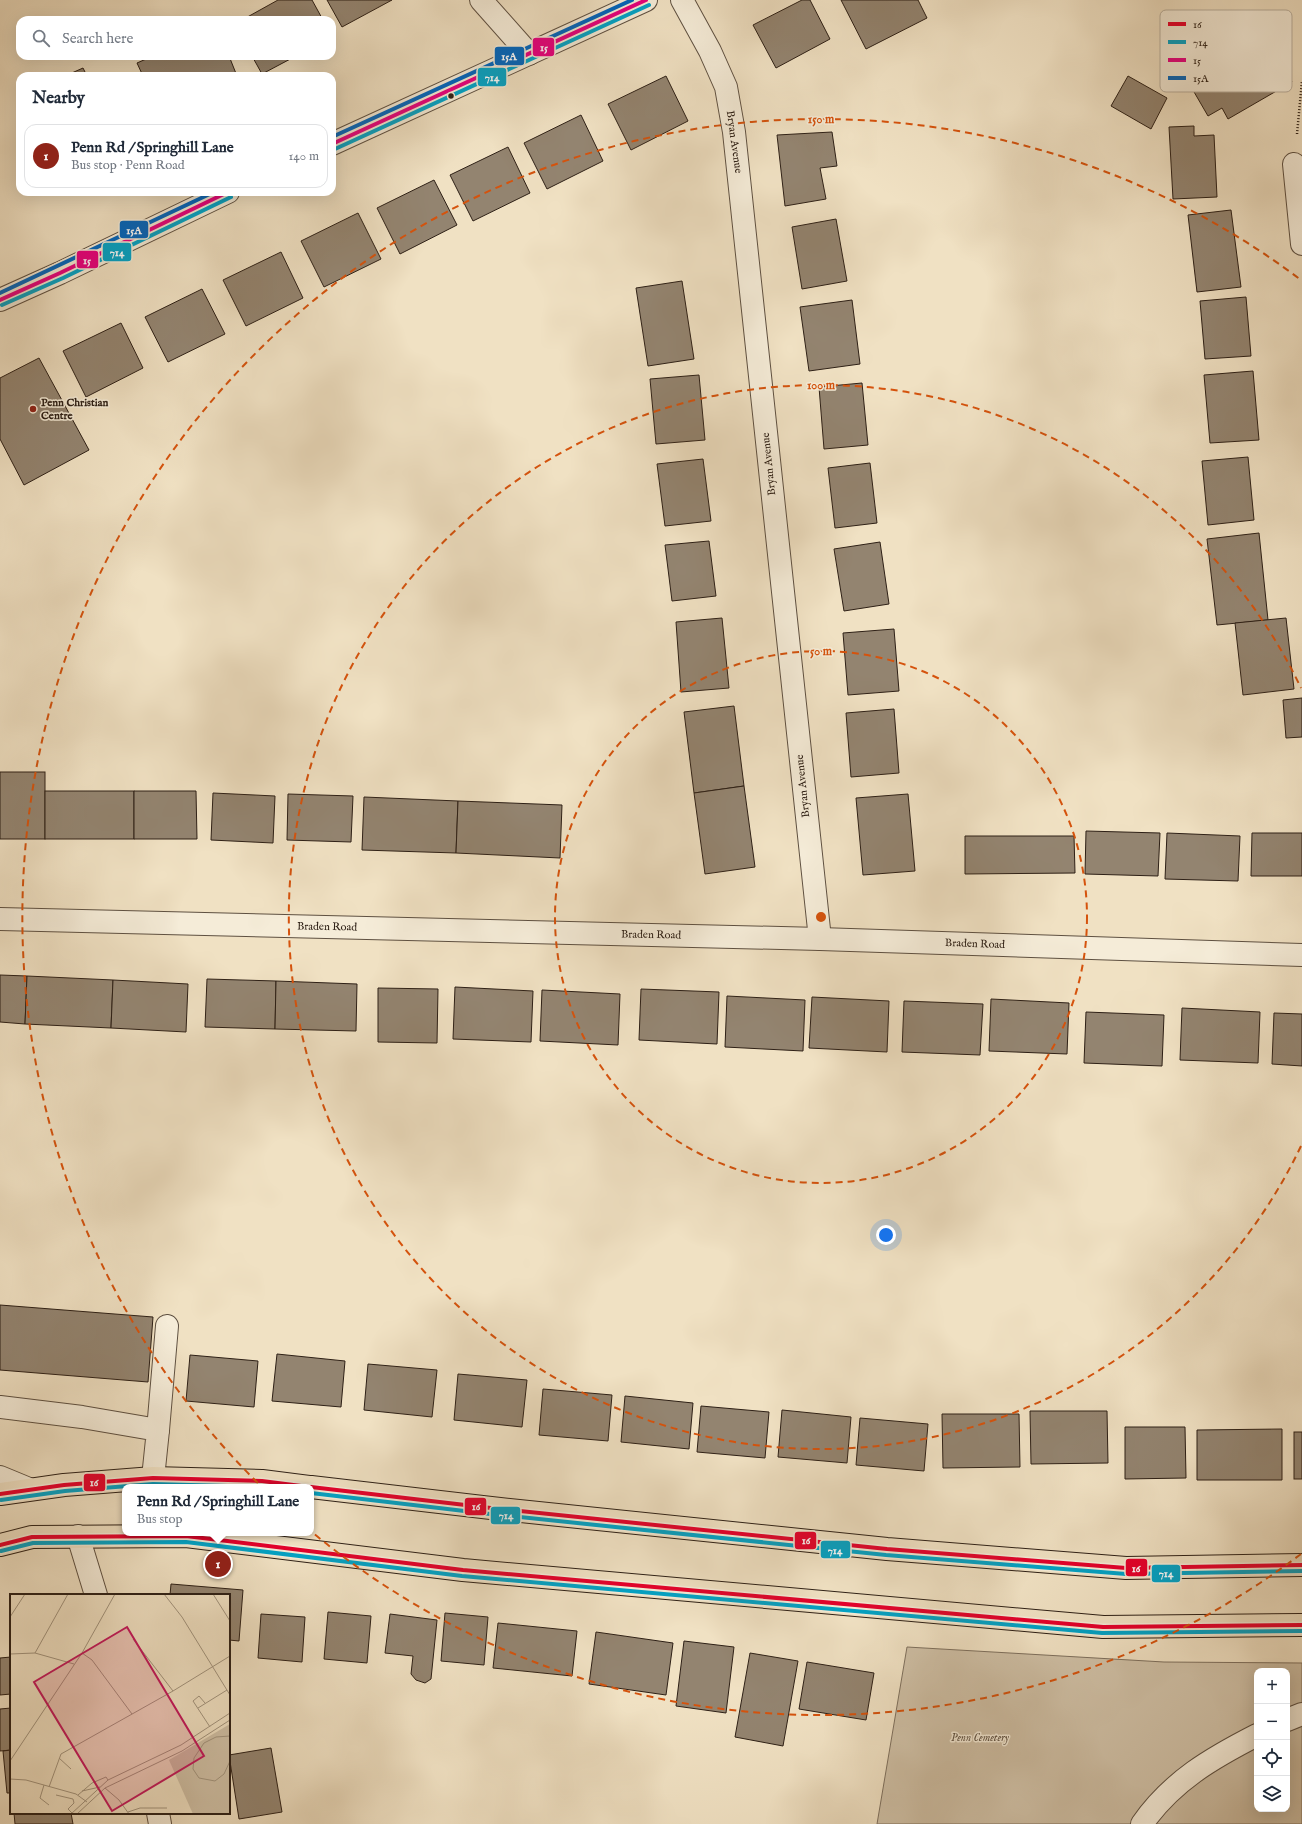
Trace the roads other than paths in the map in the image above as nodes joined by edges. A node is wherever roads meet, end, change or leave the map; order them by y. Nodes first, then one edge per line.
1 (481, 0) edge
2 (646, 0) edge
3 (682, 0) edge
4 (529, 54) junction
5 (336, 142) edge
6 (1294, 164) road end
7 (220, 196) edge
8 (1302, 244) edge
9 (0, 300) edge
10 (0, 919) edge
11 (820, 939) junction
12 (1302, 955) edge
13 (167, 1326) dead end
14 (0, 1407) edge
15 (158, 1430) junction
16 (0, 1477) edge
17 (153, 1478) junction
18 (281, 1484) edge
19 (314, 1487) edge
20 (29, 1489) junction
21 (0, 1494) edge
22 (78, 1536) junction
23 (0, 1545) edge
24 (1302, 1565) edge
25 (96, 1594) edge
26 (1302, 1625) edge
27 (1302, 1714) edge
28 (1290, 1719) edge
29 (1254, 1737) edge
30 (158, 1814) edge
31 (160, 1824) edge
32 (1142, 1824) edge

1 - 4 street
2 - 4 street
3 - 11 street, Bryan Avenue
4 - 5 street
6 - 8 street
7 - 9 street
10 - 11 street, Braden Road
11 - 12 street, Braden Road
13 - 15 street
14 - 15 street
15 - 17 street
16 - 20 street
17 - 18 highway
17 - 20 highway
19 - 24 highway
20 - 21 highway
22 - 23 highway
22 - 25 street
22 - 26 highway
27 - 28 street
29 - 32 street
30 - 31 street

